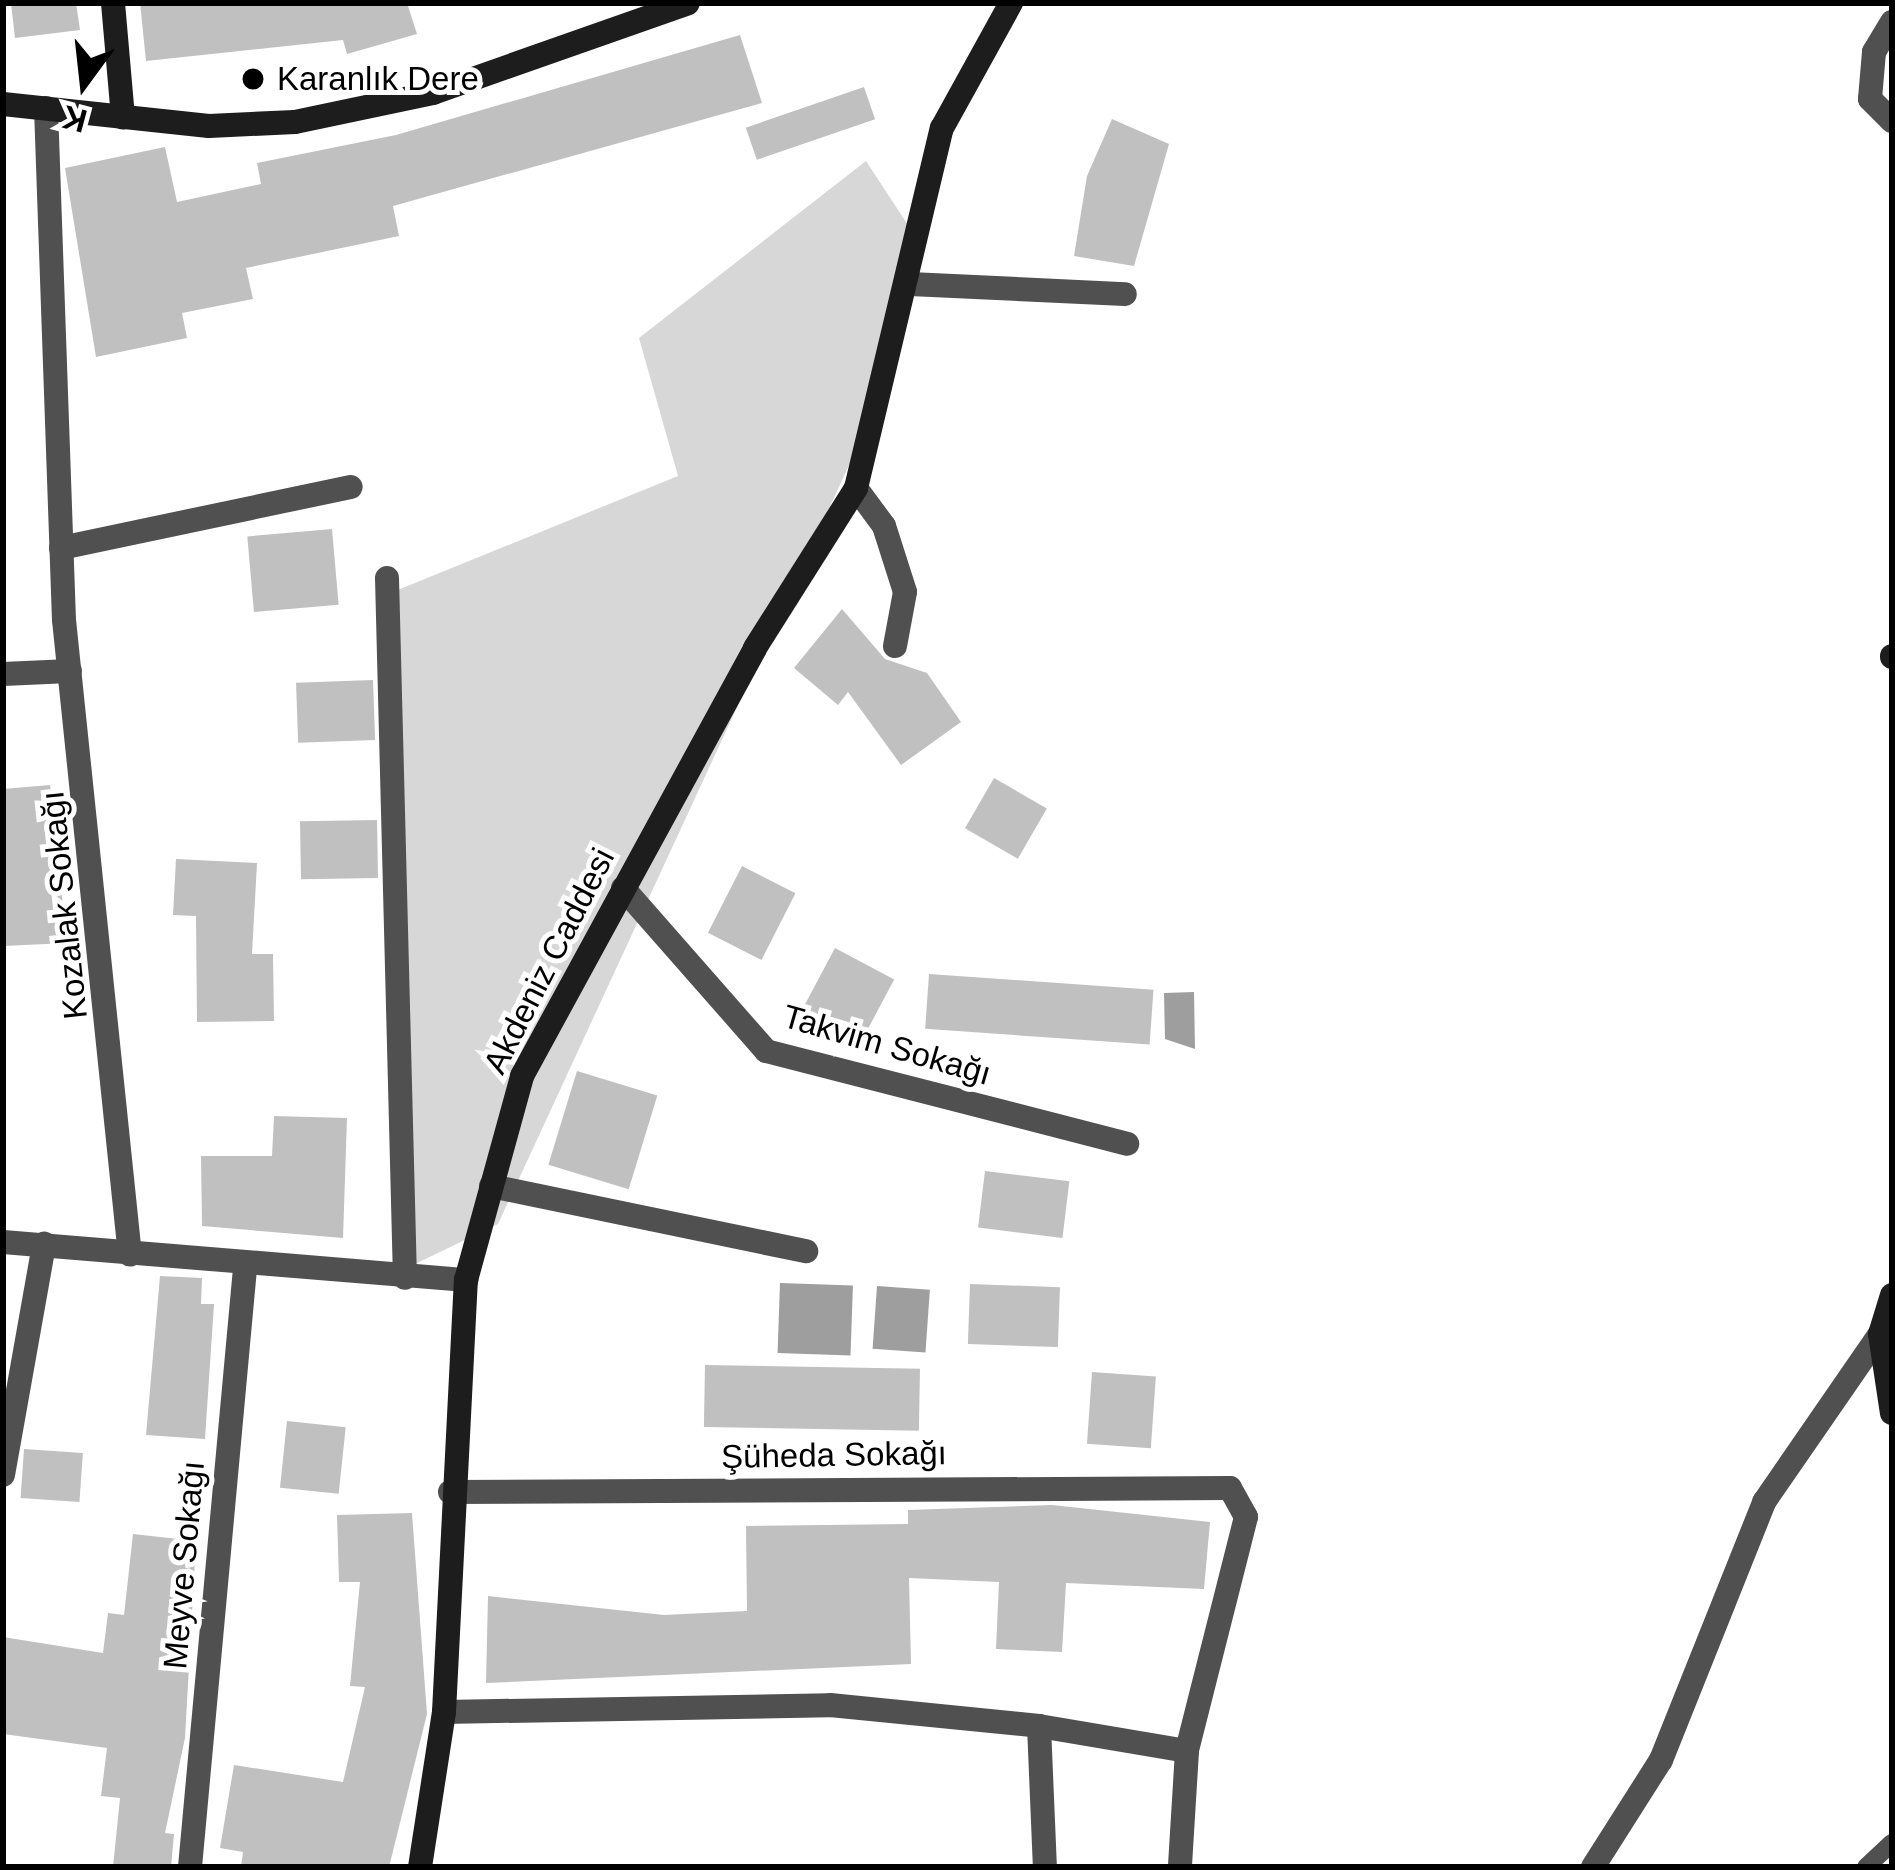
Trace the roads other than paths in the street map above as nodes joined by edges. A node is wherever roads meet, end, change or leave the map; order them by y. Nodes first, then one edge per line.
1 (113, 3) edge
2 (688, 3) edge
3 (1011, 3) edge
4 (1892, 22) edge
5 (3, 104) edge
6 (46, 108) junction
7 (123, 118) junction
8 (1892, 121) edge
9 (910, 284) junction
10 (1125, 294) dead end
11 (351, 487) dead end
12 (856, 488) junction
13 (61, 548) junction
14 (387, 578) dead end
15 (896, 646) dead end
16 (70, 671) junction
17 (3, 674) edge
18 (623, 888) junction
19 (1127, 1144) dead end
20 (491, 1186) junction
21 (3, 1242) edge
22 (44, 1244) junction
23 (806, 1251) dead end
24 (130, 1255) junction
25 (244, 1268) junction
26 (404, 1278) junction
27 (466, 1280) junction
28 (1892, 1295) edge
29 (1880, 1334) junction
30 (1892, 1412) edge
31 (3, 1475) edge
32 (450, 1492) junction
33 (444, 1712) junction
34 (1039, 1726) junction
35 (1187, 1751) junction
36 (1892, 1843) edge
37 (190, 1867) edge
38 (420, 1867) edge
39 (1045, 1867) edge
40 (1180, 1867) edge
41 (1593, 1867) edge
42 (1866, 1867) edge

1 - 7 street
2 - 7 street
3 - 9 street, Akdeniz Caddesi
4 - 8 street
5 - 6 street
6 - 7 street
6 - 13 street, Kozalak Sokağı
9 - 10 street
9 - 12 street, Akdeniz Caddesi
11 - 13 street
12 - 15 street
12 - 18 street, Akdeniz Caddesi
13 - 16 street, Kozalak Sokağı
14 - 26 street
16 - 17 street
16 - 24 street, Kozalak Sokağı
18 - 19 street, Takvim Sokağı
18 - 20 street, Akdeniz Caddesi
20 - 23 street
20 - 27 street, Akdeniz Caddesi
21 - 22 street
22 - 24 street
22 - 31 street
24 - 25 street
25 - 26 street
25 - 37 street, Meyve Sokağı
26 - 27 street
27 - 32 street, Akdeniz Caddesi
28 - 29 street
29 - 30 street
29 - 41 street
32 - 33 street, Akdeniz Caddesi
32 - 35 street, Şüheda Sokağı
33 - 34 street
33 - 38 street, Akdeniz Caddesi
34 - 35 street
34 - 39 street
35 - 40 street
36 - 42 lane

